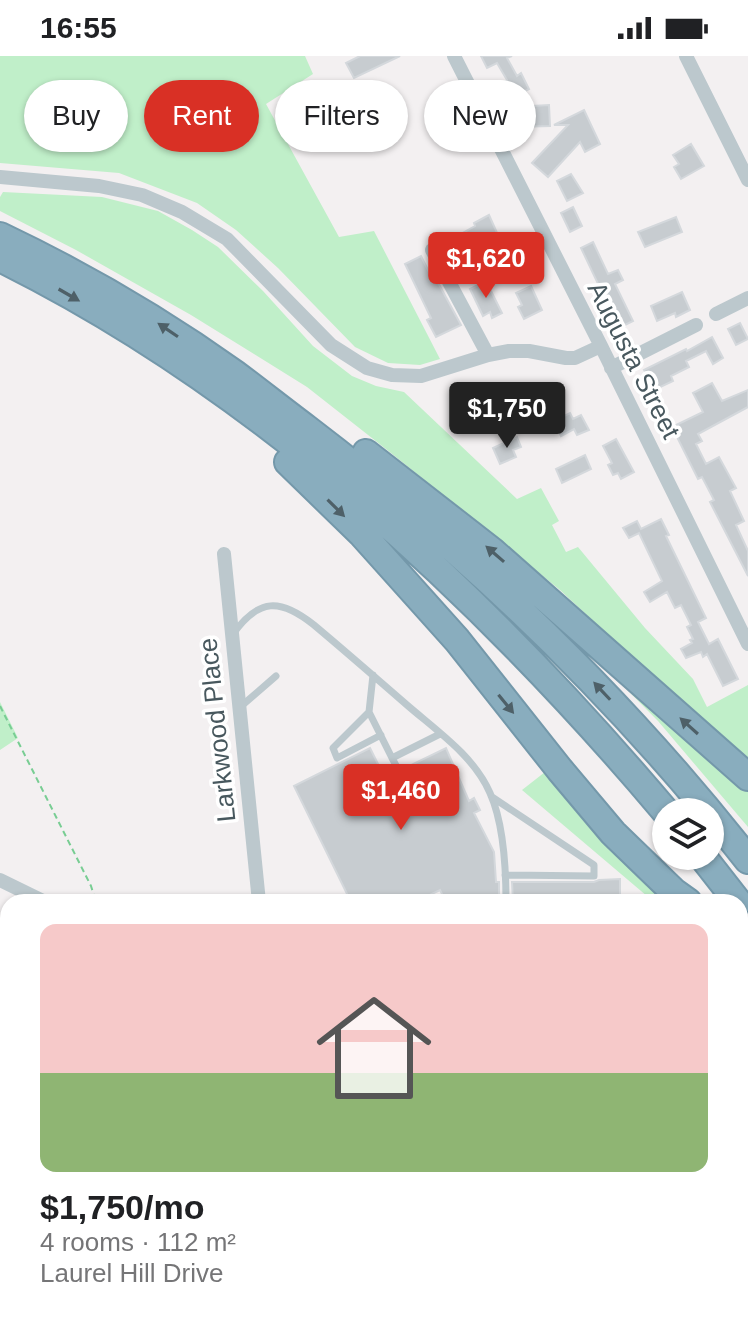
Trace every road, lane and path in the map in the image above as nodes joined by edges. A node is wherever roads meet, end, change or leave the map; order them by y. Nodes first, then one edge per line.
1 (454, 56) edge
2 (686, 56) edge
3 (0, 177) edge
4 (748, 180) edge
5 (0, 236) edge
6 (432, 250) dead end
7 (0, 258) edge
8 (748, 298) edge
9 (716, 314) dead end
10 (696, 325) dead end
11 (601, 346) junction
12 (488, 355) junction
13 (611, 368) junction
14 (234, 373) junction
15 (199, 376) junction
16 (224, 554) dead end
17 (232, 635) junction
18 (748, 644) edge
19 (373, 675) junction
20 (276, 676) dead end
21 (0, 706) edge
22 (239, 708) junction
23 (369, 712) junction
24 (440, 734) junction
25 (381, 735) junction
26 (392, 758) junction
27 (399, 771) dead end
28 (748, 777) edge
29 (492, 797) junction
30 (654, 798) edge
31 (748, 860) edge
32 (713, 870) edge
33 (505, 875) junction
34 (0, 880) edge
35 (29, 894) edge
36 (94, 894) edge
37 (258, 894) edge
38 (506, 894) edge
39 (678, 894) edge
40 (731, 894) edge

1 - 11 street, Augusta Street
2 - 4 street
3 - 12 street
14 -> 5 highway
6 - 12 street
7 -> 15 highway
8 - 9 street
10 - 13 street
11 - 12 street
11 - 13 street, Augusta Street
13 - 18 street, Augusta Street
28 -> 14 highway
31 -> 14 highway
15 - 30 highway
15 -> 39 highway
16 - 17 street, Larkwood Place
17 - 19 lane
17 - 22 street, Larkwood Place
19 - 23 lane
19 - 24 lane
20 - 22 lane
21 - 36 path
22 - 37 street, Larkwood Place
23 - 25 lane
23 - 25 lane
24 - 26 lane
24 - 29 lane
25 - 26 lane
26 - 27 lane
29 - 33 lane
29 - 33 lane
32 - 40 highway
33 - 38 lane
34 - 35 street

